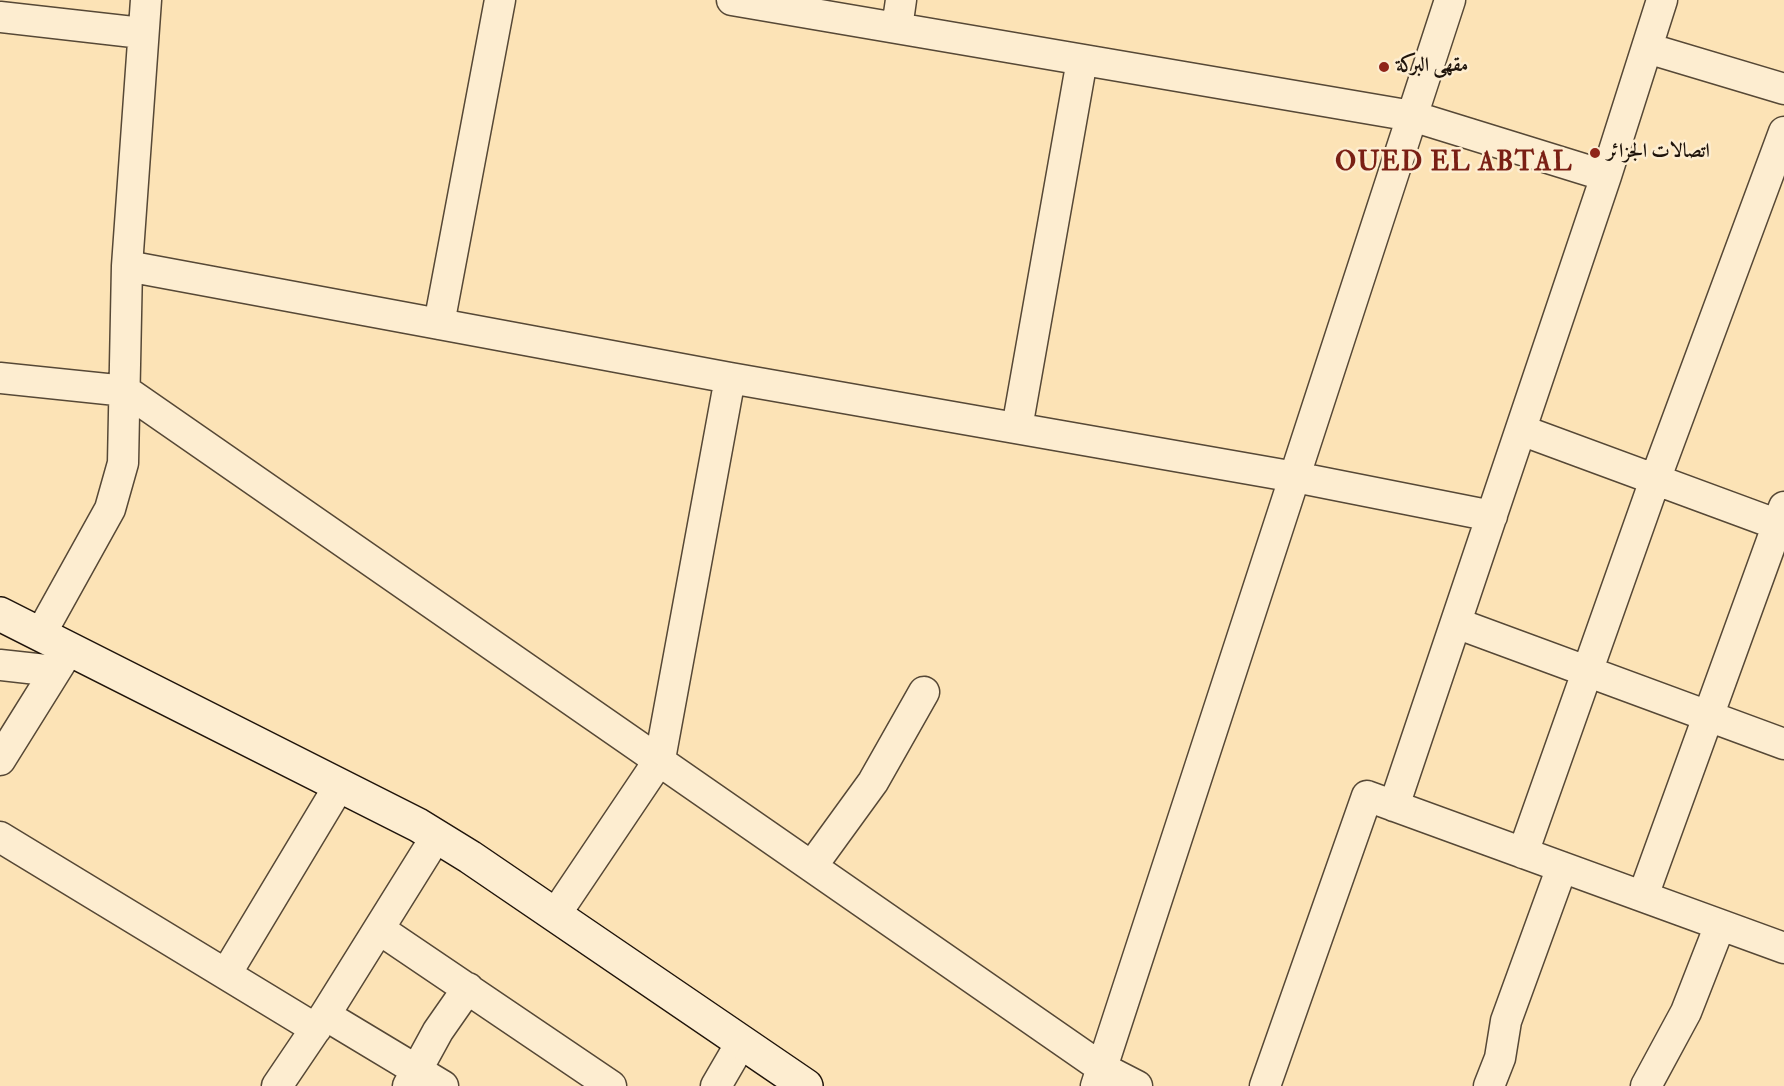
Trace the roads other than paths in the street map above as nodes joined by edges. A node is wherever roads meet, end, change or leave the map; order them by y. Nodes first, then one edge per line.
1 (146, 0) edge
2 (500, 0) edge
3 (732, 0) edge
4 (1450, 0) edge
5 (1662, 0) edge
6 (899, 14) edge
7 (0, 17) edge
8 (142, 33) junction
9 (1647, 48) junction
10 (1082, 60) junction
11 (1784, 89) edge
12 (1412, 116) junction
13 (1784, 132) edge
14 (1606, 176) junction
15 (127, 266) junction
16 (440, 324) junction
17 (0, 378) edge
18 (730, 378) junction
19 (126, 391) junction
20 (1017, 428) junction
21 (1521, 430) junction
22 (1295, 477) junction
23 (1655, 480) junction
24 (1492, 516) junction
25 (1782, 520) edge
26 (0, 614) edge
27 (1456, 623) junction
28 (54, 652) junction
29 (0, 665) edge
30 (1586, 671) junction
31 (924, 692) dead end
32 (1708, 716) junction
33 (1784, 744) edge
34 (660, 759) junction
35 (0, 760) edge
36 (339, 786) junction
37 (1394, 806) junction
38 (0, 837) edge
39 (436, 837) junction
40 (1523, 853) junction
41 (812, 866) junction
42 (1562, 867) junction
43 (1643, 896) junction
44 (555, 915) junction
45 (1720, 924) junction
46 (379, 929) junction
47 (1784, 948) edge
48 (226, 974) junction
49 (468, 988) junction
50 (321, 1022) junction
51 (741, 1042) junction
52 (1099, 1077) edge
53 (412, 1078) edge
54 (277, 1086) edge
55 (443, 1086) edge
56 (611, 1086) edge
57 (716, 1086) edge
58 (806, 1086) edge
59 (1137, 1086) edge
60 (1265, 1086) edge
61 (1489, 1086) edge
62 (1646, 1086) edge

1 - 8 street
2 - 16 street
3 - 6 street
4 - 12 street
5 - 9 street
6 - 10 street
7 - 8 street
8 - 15 street
9 - 11 street
9 - 14 street
10 - 12 street
10 - 20 street
12 - 14 street
12 - 22 street
13 - 23 street
14 - 21 street
15 - 16 street
15 - 19 street
16 - 18 street
17 - 19 street
18 - 20 street
18 - 34 street
19 - 28 street
19 - 34 street
20 - 22 street
21 - 23 street
21 - 24 street
22 - 24 street
22 - 52 street
23 - 25 street
23 - 30 street
24 - 27 street
25 - 32 street
26 - 28 street
27 - 30 street
27 - 37 street
28 - 29 street
28 - 35 street
28 - 36 street
30 - 32 street
30 - 40 street
31 - 41 street
32 - 33 street
32 - 43 street
34 - 41 street
34 - 44 street
36 - 39 street
36 - 48 street
37 - 40 street
37 - 60 street
38 - 48 street
39 - 44 street
39 - 46 street
40 - 42 street
41 - 52 street
42 - 43 street
42 - 61 street
43 - 45 street
44 - 51 street
45 - 47 street
45 - 62 street
46 - 49 street
46 - 50 street
48 - 50 street
49 - 53 street
49 - 56 street
50 - 53 street
50 - 54 street
51 - 57 street
51 - 58 street
52 - 59 street
53 - 55 street

